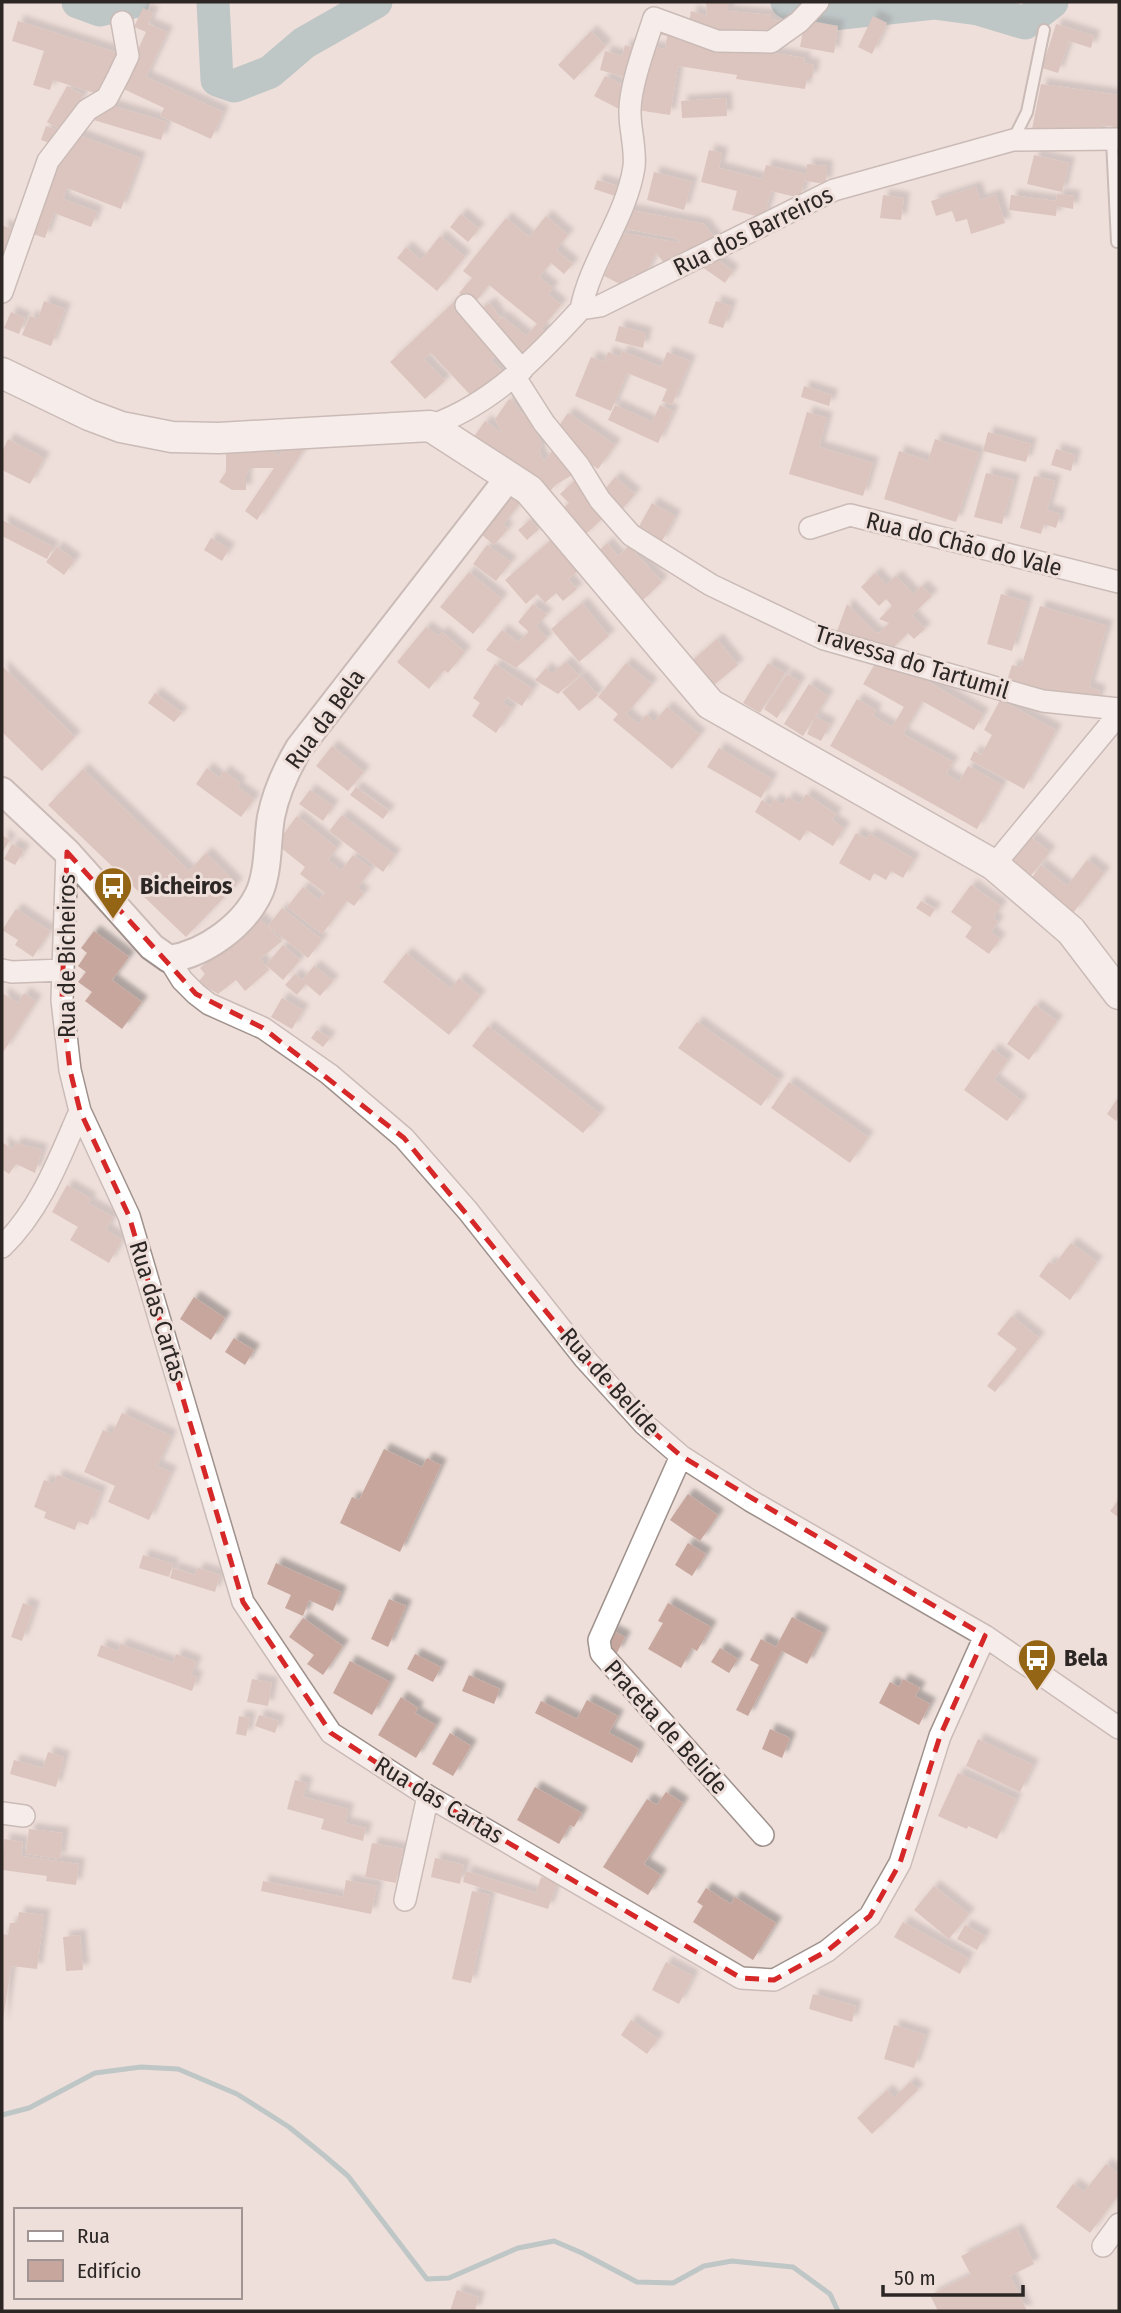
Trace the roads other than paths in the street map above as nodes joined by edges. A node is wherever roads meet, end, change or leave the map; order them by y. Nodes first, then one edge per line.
1 (816, 4) edge
2 (122, 22) dead end
3 (1044, 30) dead end
4 (1013, 140) junction
5 (1116, 140) edge
6 (1117, 242) dead end
7 (2, 292) edge
8 (466, 304) dead end
9 (581, 309) junction
10 (2, 373) edge
11 (518, 373) junction
12 (430, 426) junction
13 (510, 476) junction
14 (810, 528) dead end
15 (1119, 582) edge
16 (1119, 711) edge
17 (2, 791) edge
18 (67, 852) junction
19 (994, 865) junction
20 (169, 959) junction
21 (2, 970) edge
22 (62, 970) junction
23 (1119, 994) edge
24 (80, 1111) junction
25 (2, 1247) edge
26 (681, 1456) junction
27 (985, 1636) junction
28 (1119, 1728) edge
29 (428, 1796) junction
30 (2, 1813) edge
31 (24, 1816) dead end
32 (763, 1835) dead end
33 (405, 1900) dead end
34 (1119, 2224) edge
35 (1103, 2246) dead end

1 - 9 street
2 - 7 street
3 - 4 lane
4 - 5 street, Rua dos Barreiros
4 - 9 street, Rua dos Barreiros
5 - 6 lane
8 - 11 street, Travessa do Tartumil
9 - 11 street
10 - 12 main road
11 - 12 street
11 - 16 street, Travessa do Tartumil
12 - 13 main road
13 - 19 main road
13 - 20 street, Rua da Bela
14 - 15 street, Rua do Chão do Vale
16 - 19 street
17 - 18 street
18 - 20 street
18 - 22 street, Rua de Bicheiros
19 - 23 main road
20 - 26 street, Rua de Belide
21 - 22 street
22 - 24 street, Rua de Bicheiros
24 - 25 street
24 - 29 street, Rua das Cartas
26 - 27 street, Rua de Belide
26 - 32 street, Praceta de Belide
27 - 28 street, Rua de Belide
27 - 29 street, Rua das Cartas
29 - 33 street
30 - 31 street
34 - 35 street

